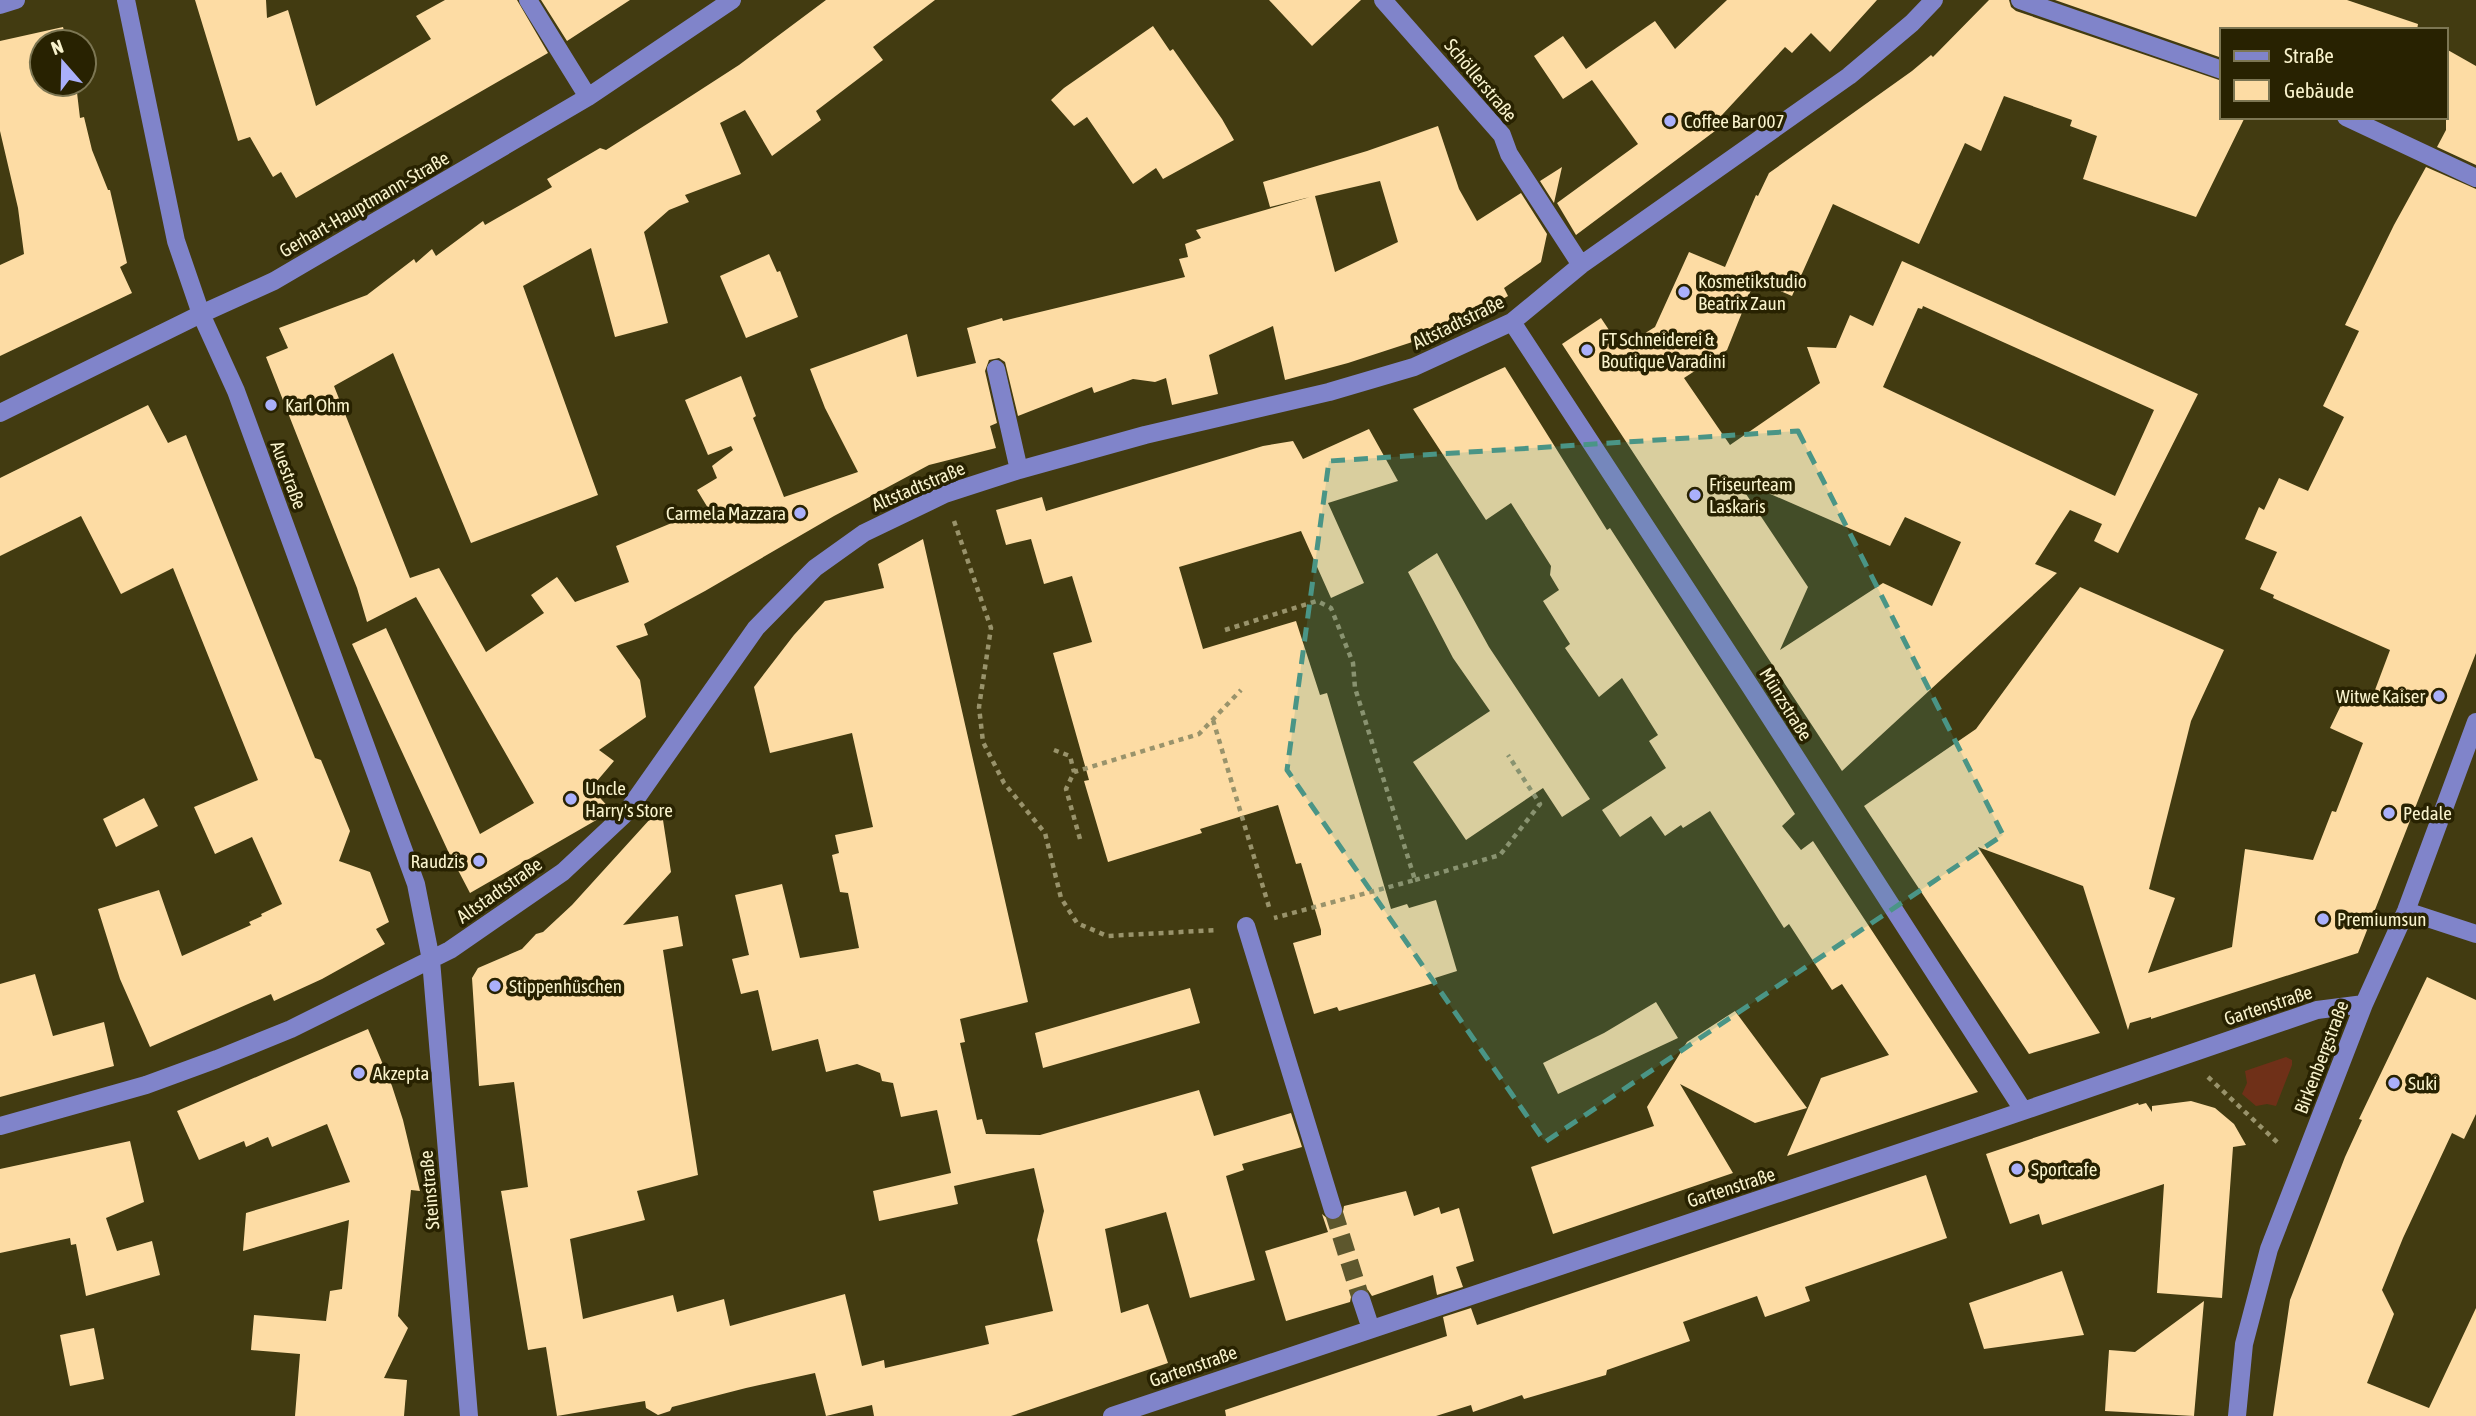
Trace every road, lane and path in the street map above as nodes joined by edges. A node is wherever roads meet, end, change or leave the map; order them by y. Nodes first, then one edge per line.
1 (16, 0) edge
2 (126, 0) edge
3 (528, 0) edge
4 (732, 0) edge
5 (1383, 0) edge
6 (1934, 0) edge
7 (2020, 0) edge
8 (0, 5) edge
9 (2220, 70) edge
10 (588, 97) junction
11 (2350, 119) edge
12 (2476, 178) edge
13 (1581, 265) junction
14 (201, 314) junction
15 (1512, 321) junction
16 (996, 369) dead end
17 (0, 414) edge
18 (1019, 470) junction
19 (944, 494) junction
20 (1225, 630) dead end
21 (1241, 690) dead end
22 (1213, 720) junction
23 (2476, 722) edge
24 (1054, 750) dead end
25 (1508, 755) dead end
26 (1074, 772) junction
27 (1080, 839) dead end
28 (1415, 880) junction
29 (2406, 911) junction
30 (1246, 926) joint
31 (2476, 934) edge
32 (431, 960) junction
33 (2364, 1004) junction
34 (2185, 1054) junction
35 (2023, 1110) junction
36 (0, 1126) edge
37 (2301, 1166) junction
38 (1333, 1209) tunnel mouth
39 (1361, 1299) tunnel mouth
40 (1371, 1329) junction
41 (468, 1416) edge
42 (1112, 1416) edge
43 (2237, 1416) edge

1 - 8 street
2 - 14 street, Auestraße
3 - 10 street
4 - 10 street, Gerhart-Hauptmann-Straße
5 - 13 street, Schöllerstraße
6 - 13 street, Altstadtstraße
7 - 9 street
10 - 14 street, Gerhart-Hauptmann-Straße
11 - 12 street
13 - 15 street, Altstadtstraße
14 - 17 street, Gerhart-Hauptmann-Straße
14 - 32 street, Auestraße
15 - 18 street, Altstadtstraße
15 - 35 street, Münzstraße
16 - 18 street
18 - 19 street, Altstadtstraße
19 - 30 path
19 - 32 street, Altstadtstraße
20 - 28 path
21 - 22 path
22 - 26 path
22 - 28 path
23 - 29 street, Birkenbergstraße
24 - 26 path
25 - 28 path
26 - 27 path
29 - 31 street
29 - 33 street, Birkenbergstraße
30 - 38 street
32 - 36 street, Altstadtstraße
32 - 41 street, Steinstraße
33 - 34 street, Gartenstraße
33 - 37 street, Birkenbergstraße
34 - 35 street, Gartenstraße
34 - 37 path
35 - 40 street, Gartenstraße
37 - 43 street, Birkenbergstraße
39 - 40 street
40 - 42 street, Gartenstraße

